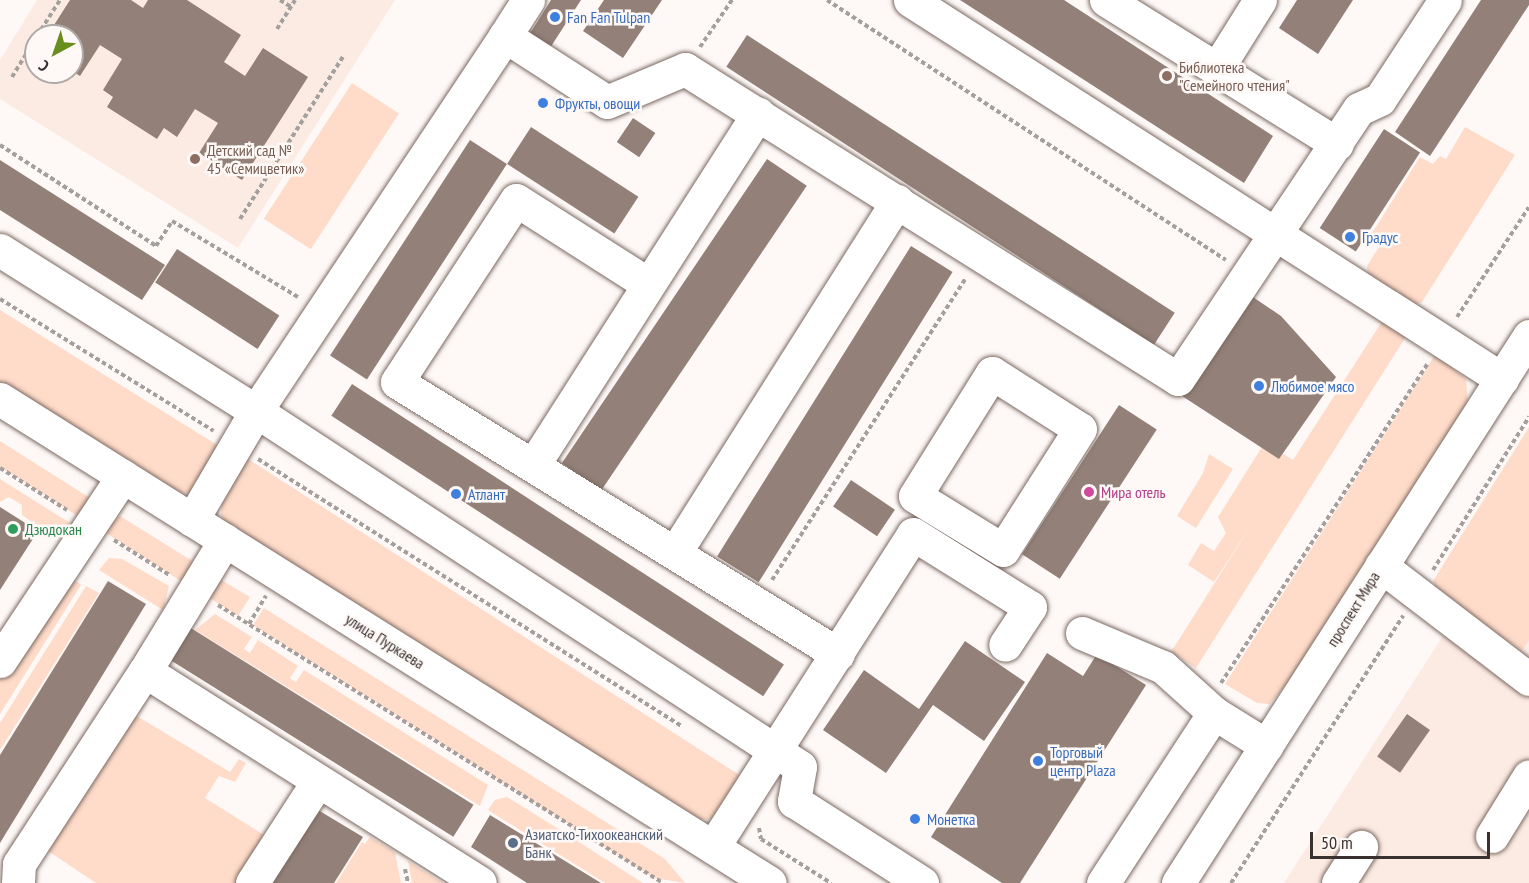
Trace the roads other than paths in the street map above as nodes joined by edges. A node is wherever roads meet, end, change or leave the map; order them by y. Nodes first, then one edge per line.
1 (528, 0) edge
2 (910, 0) edge
3 (1106, 0) edge
4 (1260, 0) edge
5 (1444, 0) edge
6 (505, 36) junction
7 (1218, 67) junction
8 (758, 114) junction
9 (1337, 144) junction
10 (897, 201) junction
11 (1276, 237) junction
12 (0, 250) edge
13 (648, 284) junction
14 (1529, 336) edge
15 (1502, 379) junction
16 (0, 399) edge
17 (256, 411) junction
18 (534, 464) junction
19 (123, 476) junction
20 (915, 496) junction
21 (192, 520) junction
22 (914, 534) junction
23 (225, 540) junction
24 (676, 551) junction
25 (1381, 566) junction
26 (1082, 633) dead end
27 (1005, 645) dead end
28 (838, 654) junction
29 (0, 661) edge
30 (145, 671) junction
31 (1529, 679) edge
32 (1210, 709) junction
33 (1267, 746) junction
34 (776, 752) junction
35 (1529, 776) edge
36 (318, 781) junction
37 (1492, 836) dead end
38 (713, 847) junction
39 (1361, 847) dead end
40 (18, 883) edge
41 (252, 883) edge
42 (480, 883) edge
43 (770, 883) edge
44 (922, 883) edge
45 (1102, 883) edge
46 (1178, 883) edge
47 (1338, 883) edge

1 - 6 main road
2 - 11 main road
3 - 7 main road
4 - 7 main road
5 - 9 main road
6 - 8 main road
6 - 17 main road
7 - 9 main road
8 - 10 main road
8 - 13 main road
9 - 11 main road
10 - 11 main road
10 - 24 main road
11 - 15 main road
12 - 17 main road
13 - 18 main road
13 - 18 main road
14 - 15 main road, проспект Мира
15 - 25 main road, проспект Мира
16 - 19 main road, улица Пуркаева
17 - 21 main road
17 - 34 main road
18 - 24 main road
19 - 21 main road, улица Пуркаева
19 - 29 main road
20 - 20 main road
20 - 22 main road
21 - 23 main road, улица Пуркаева
22 - 27 main road
22 - 28 main road
23 - 30 main road
23 - 38 main road, улица Пуркаева
24 - 28 main road
25 - 31 main road
25 - 33 main road, проспект Мира
26 - 32 main road
28 - 34 main road
30 - 36 main road
30 - 40 main road
32 - 33 main road
32 - 45 main road
33 - 46 main road, проспект Мира
34 - 38 main road
34 - 44 main road
35 - 37 main road
36 - 41 main road
36 - 42 main road
38 - 43 main road, улица Пуркаева
39 - 47 main road

